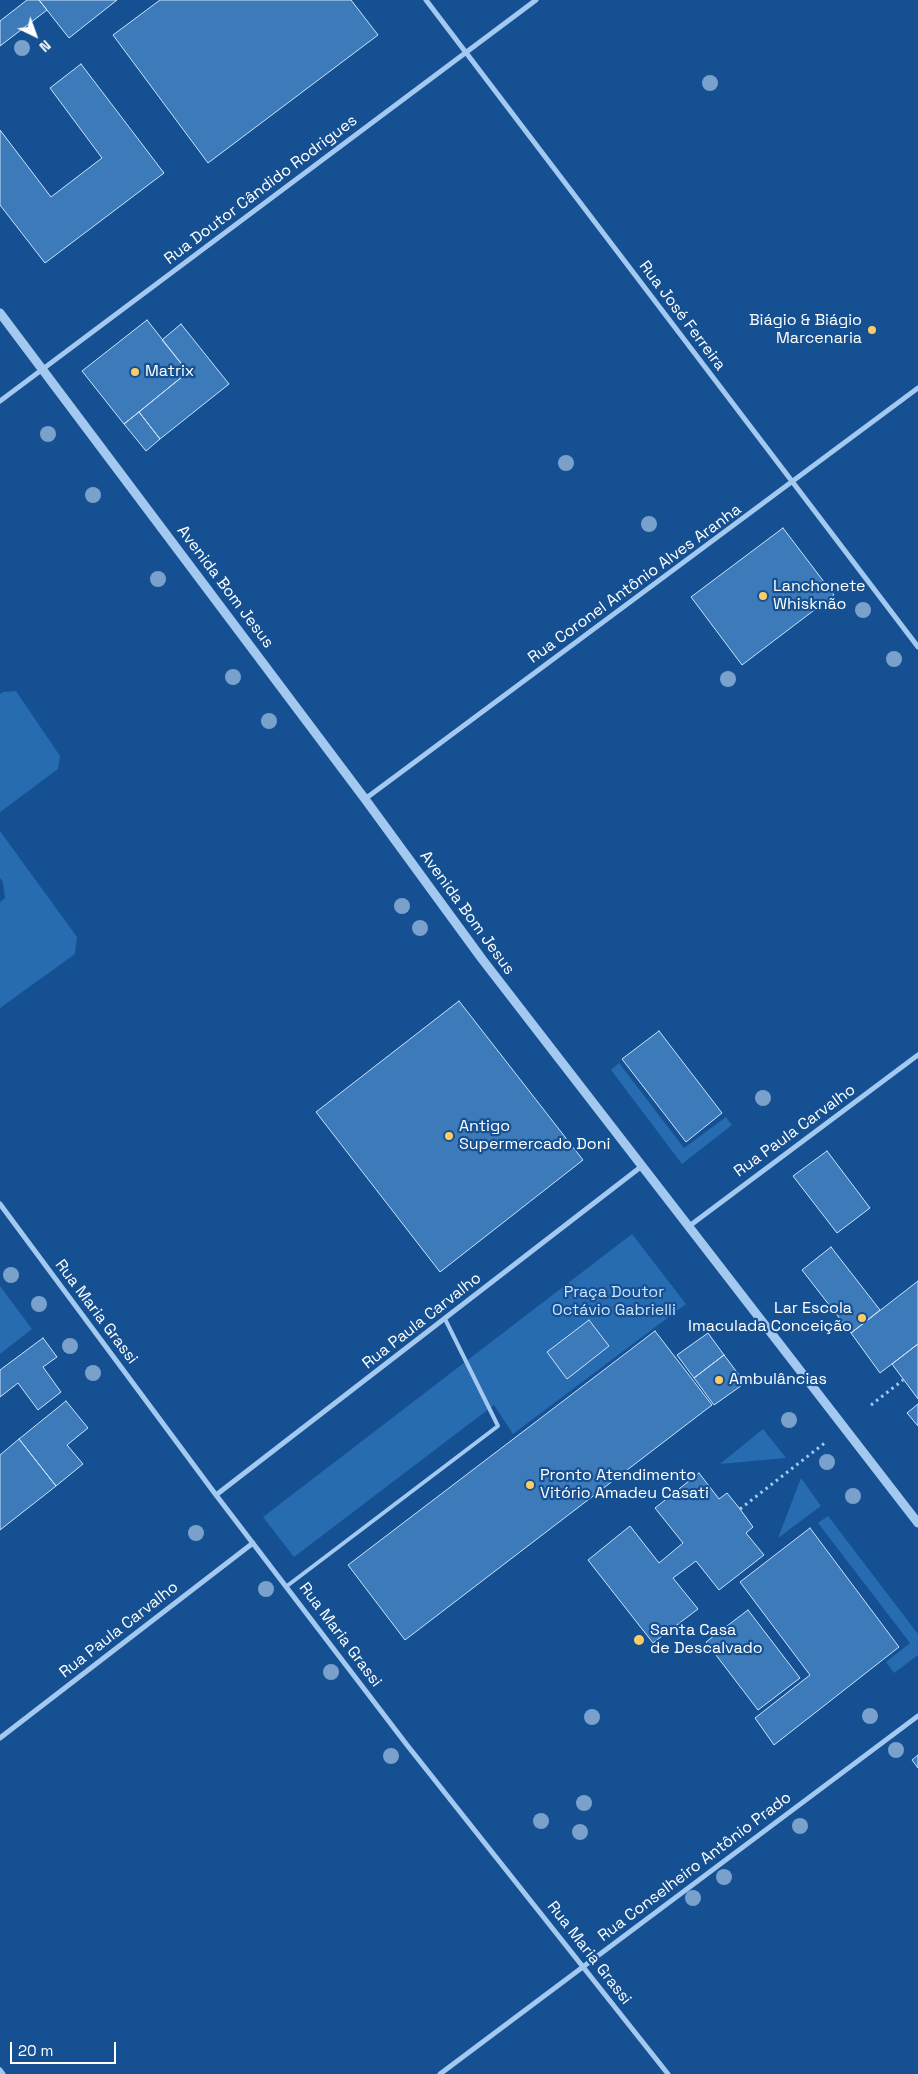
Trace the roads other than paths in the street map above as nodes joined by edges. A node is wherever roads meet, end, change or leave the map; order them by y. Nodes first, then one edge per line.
1 (426, 0) edge
2 (536, 0) edge
3 (466, 53) junction
4 (0, 313) edge
5 (43, 369) junction
6 (918, 388) edge
7 (0, 401) edge
8 (794, 482) junction
9 (918, 647) edge
10 (365, 799) junction
11 (918, 1055) edge
12 (642, 1166) junction
13 (0, 1204) edge
14 (687, 1227) junction
15 (445, 1320) junction
16 (216, 1495) junction
17 (918, 1524) edge
18 (253, 1543) junction
19 (287, 1586) junction
20 (918, 1716) edge
21 (0, 1738) edge
22 (584, 1966) junction
23 (0, 2070) edge
24 (3, 2074) edge
25 (440, 2074) edge
26 (668, 2074) edge

1 - 3 street, Rua José Ferreira
2 - 3 street, Rua Doutor Cândido Rodrigues
3 - 5 street, Rua Doutor Cândido Rodrigues
3 - 8 street, Rua José Ferreira
4 - 5 street, Avenida Bom Jesus
5 - 7 street, Rua Doutor Cândido Rodrigues
5 - 10 street, Avenida Bom Jesus
6 - 8 street, Rua Coronel Antônio Alves Aranha
8 - 9 street, Rua José Ferreira
8 - 10 street, Rua Coronel Antônio Alves Aranha
10 - 12 street, Avenida Bom Jesus
11 - 14 street, Rua Paula Carvalho
12 - 14 street, Avenida Bom Jesus
12 - 15 street, Rua Paula Carvalho
13 - 16 street, Rua Maria Grassi
14 - 17 street, Avenida Bom Jesus
15 - 16 street, Rua Paula Carvalho
15 - 19 lane
16 - 18 street, Rua Maria Grassi
18 - 19 street, Rua Maria Grassi
18 - 21 street, Rua Paula Carvalho
19 - 22 street, Rua Maria Grassi
20 - 22 street, Rua Conselheiro Antônio Prado
22 - 25 street, Rua Conselheiro Antônio Prado
22 - 26 street, Rua Maria Grassi
23 - 24 street

